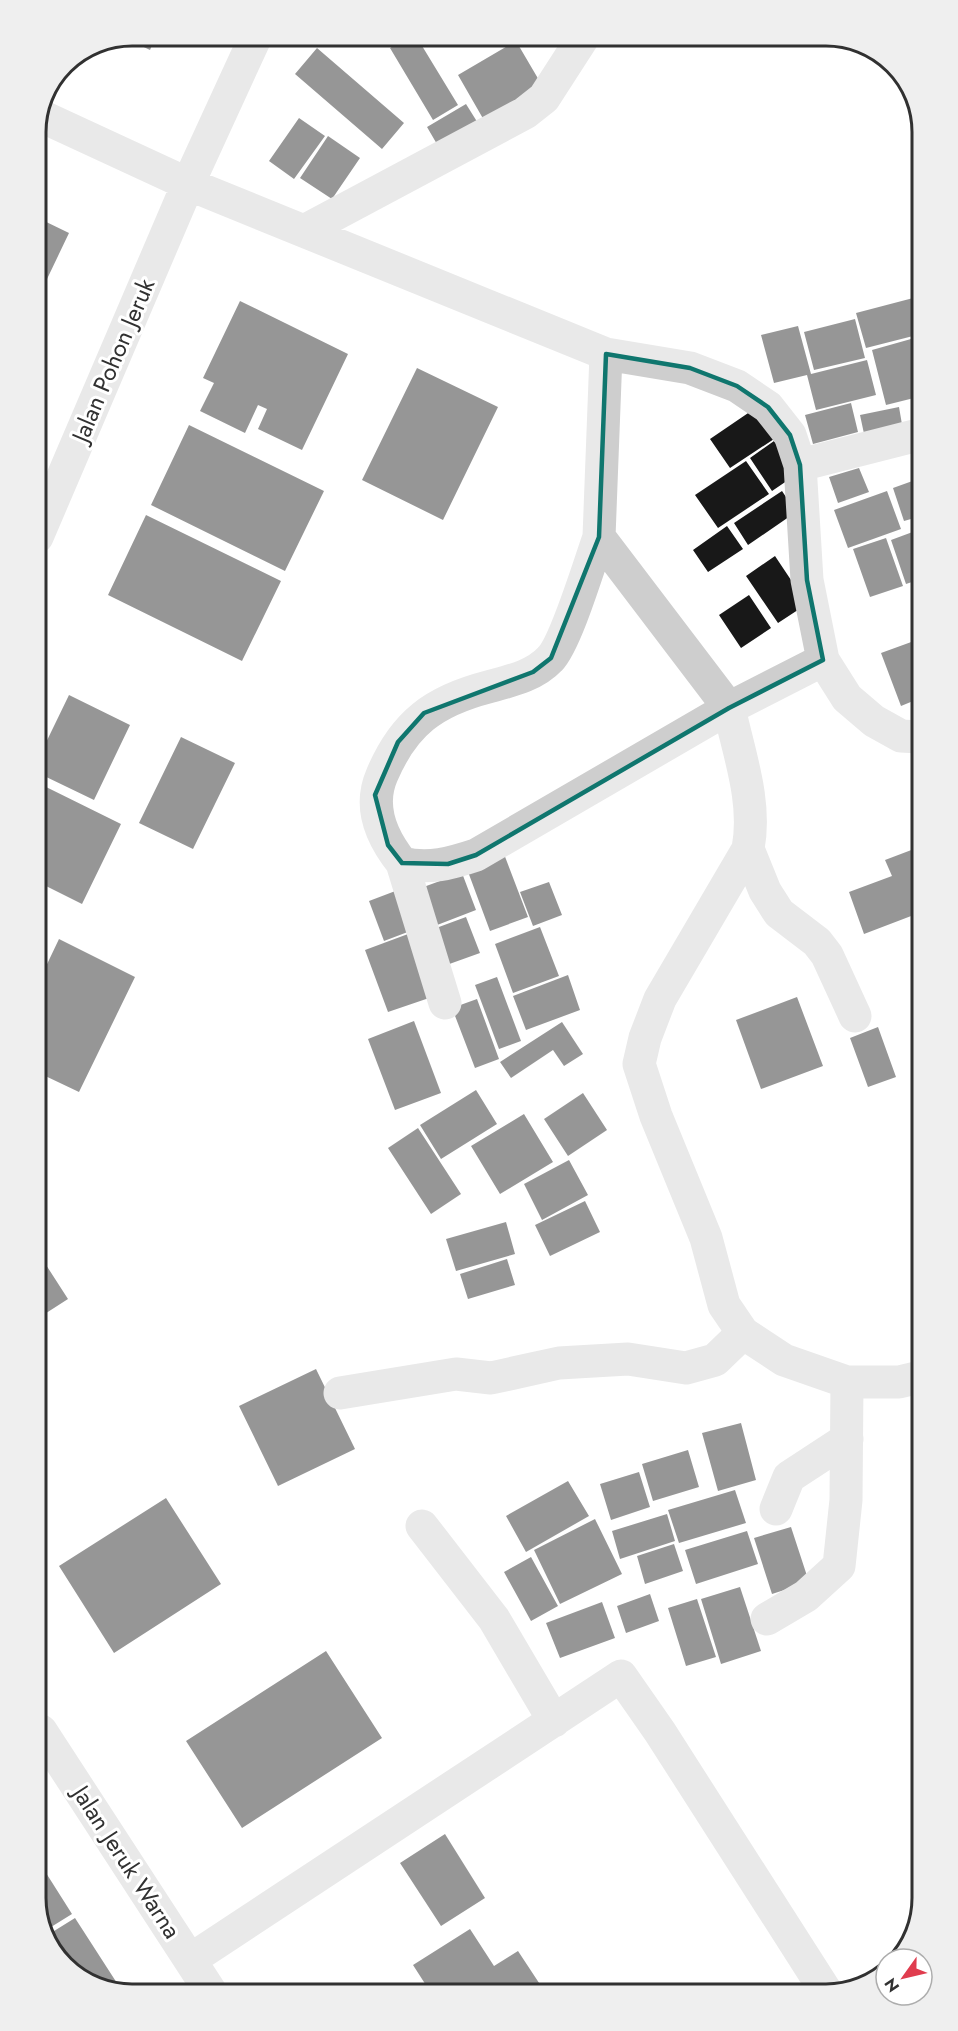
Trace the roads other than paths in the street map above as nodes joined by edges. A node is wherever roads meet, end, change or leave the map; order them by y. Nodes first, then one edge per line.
1 (251, 46) edge
2 (577, 47) edge
3 (48, 119) edge
4 (188, 184) junction
5 (304, 231) junction
6 (606, 354) junction
7 (912, 437) edge
8 (800, 465) junction
9 (47, 514) edge
10 (599, 537) junction
11 (823, 660) junction
12 (729, 708) junction
13 (912, 737) edge
14 (748, 849) junction
15 (402, 863) junction
16 (444, 1003) dead end
17 (855, 1016) dead end
18 (743, 1333) junction
19 (912, 1379) edge
20 (847, 1382) junction
21 (340, 1393) dead end
22 (847, 1439) junction
23 (776, 1509) dead end
24 (422, 1526) dead end
25 (767, 1619) dead end
26 (554, 1721) junction
27 (46, 1739) edge
28 (190, 1960) junction
29 (206, 1984) edge
30 (821, 1984) edge

1 - 4 street, Jalan Pohon Jeruk
2 - 5 street
3 - 4 street
4 - 5 street
4 - 9 street, Jalan Pohon Jeruk
5 - 6 street
6 - 8 street
6 - 10 street
7 - 8 street
8 - 11 street
10 - 12 street
10 - 15 street
11 - 12 street
11 - 13 street
12 - 14 street
12 - 15 street
14 - 17 street
14 - 18 street
15 - 16 street
18 - 20 street
18 - 21 street
19 - 20 street
20 - 22 street
22 - 23 street
22 - 25 street
24 - 26 street
26 - 28 street
26 - 30 street
27 - 28 street, Jalan Jeruk Warna
28 - 29 street, Jalan Jeruk Warna

